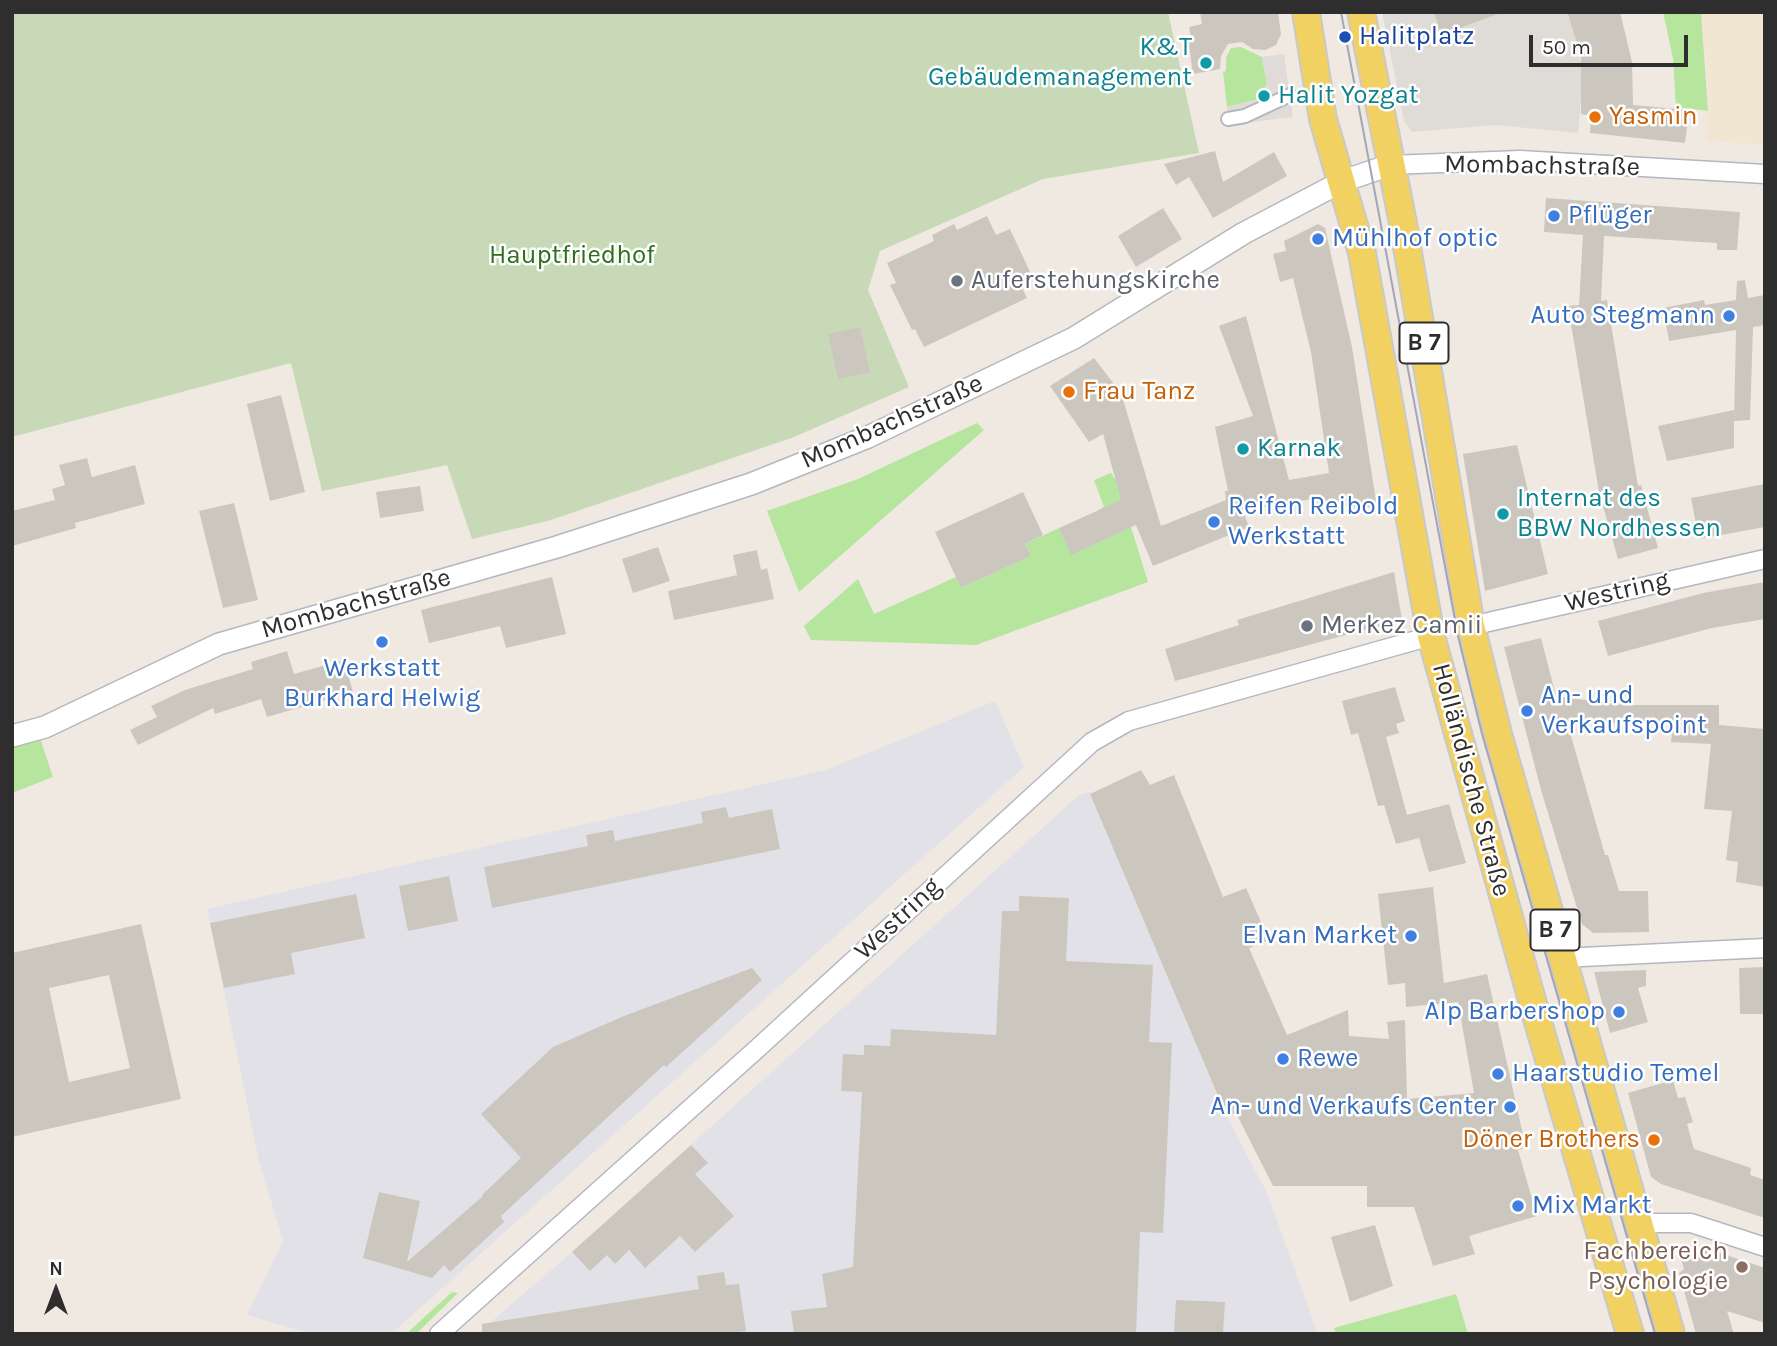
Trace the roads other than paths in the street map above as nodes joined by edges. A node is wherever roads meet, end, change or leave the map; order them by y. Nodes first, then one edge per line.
1 (1306, 12) edge
2 (1360, 12) edge
3 (1290, 94) dead end
4 (1228, 119) dead end
5 (1391, 165) junction
6 (1765, 174) edge
7 (1343, 181) junction
8 (1765, 559) edge
9 (1471, 626) junction
10 (1432, 636) junction
11 (12, 736) edge
12 (1765, 948) edge
13 (1562, 958) junction
14 (1638, 1223) junction
15 (1765, 1247) edge
16 (439, 1334) edge
17 (1630, 1334) edge
18 (1671, 1334) edge

1 - 7 main road, Holländische Straße / B 7
2 - 5 main road, Holländische Straße / B 7
3 - 4 street
5 - 6 street, Mombachstraße
5 - 7 street, Mombachstraße
5 - 9 main road, Holländische Straße / B 7
7 - 10 main road, Holländische Straße / B 7
7 - 11 street, Mombachstraße
8 - 9 street, Westring
9 - 13 main road, Holländische Straße / B 7
10 - 16 street, Westring
10 - 17 main road, Holländische Straße / B 7
12 - 13 street
13 - 14 main road, Holländische Straße / B 7
14 - 15 street
14 - 18 main road, Holländische Straße / B 7

